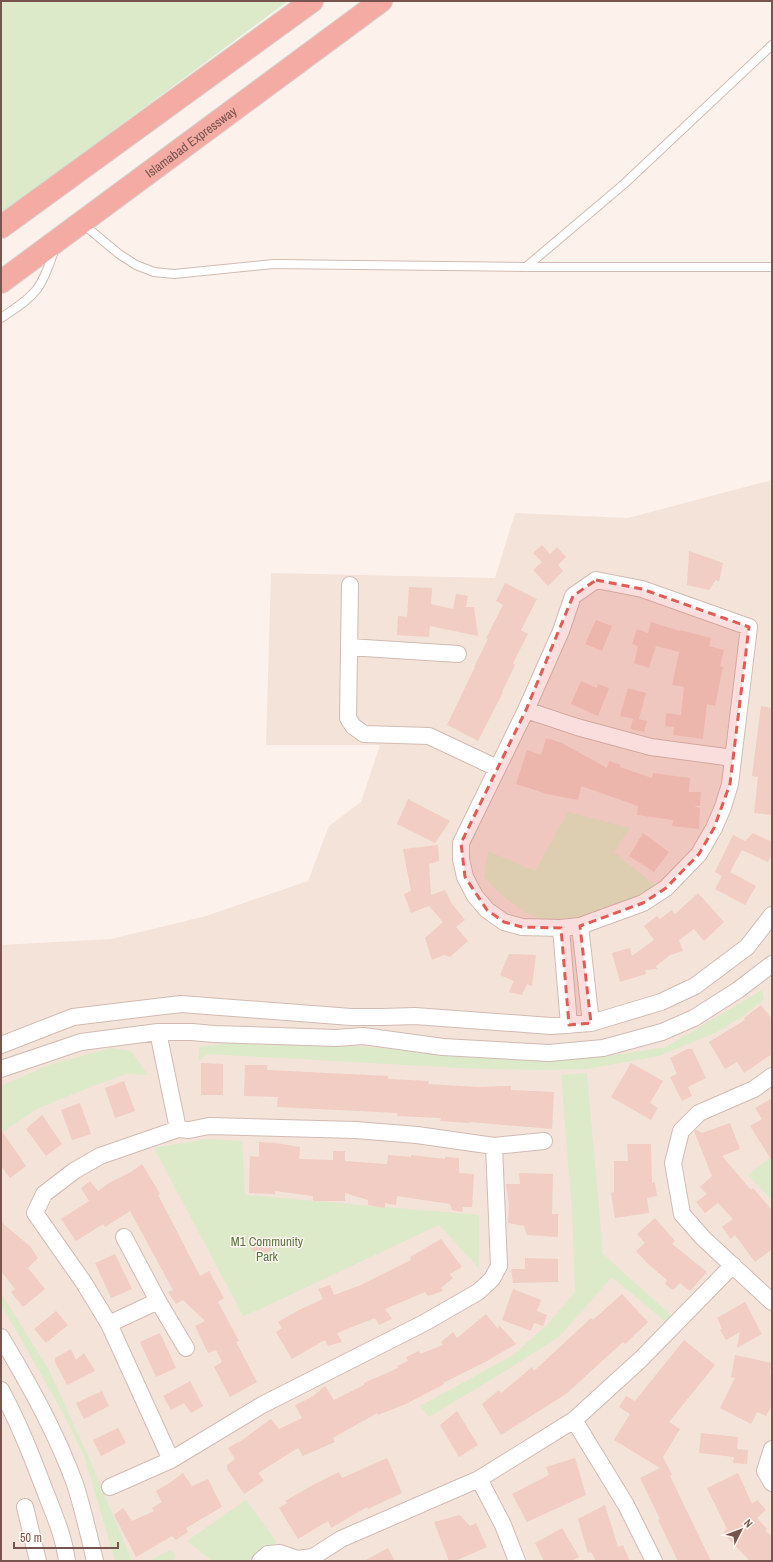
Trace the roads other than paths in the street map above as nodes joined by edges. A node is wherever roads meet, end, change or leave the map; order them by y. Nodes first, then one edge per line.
1 (303, 1) edge
2 (312, 1) edge
3 (381, 1) edge
4 (262, 37) junction
5 (772, 46) edge
6 (82, 223) junction
7 (1, 227) edge
8 (58, 240) junction
9 (526, 267) junction
10 (772, 267) edge
11 (1, 282) edge
12 (1, 318) edge
13 (350, 585) dead end
14 (350, 647) junction
15 (458, 654) dead end
16 (526, 710) junction
17 (733, 758) junction
18 (497, 768) junction
19 (772, 915) edge
20 (580, 926) junction
21 (561, 928) junction
22 (768, 973) edge
23 (351, 1017) junction
24 (591, 1023) junction
25 (569, 1025) junction
26 (158, 1032) junction
27 (351, 1037) junction
28 (1, 1045) edge
29 (1, 1069) edge
30 (772, 1076) edge
31 (178, 1130) junction
32 (544, 1141) dead end
33 (494, 1146) junction
34 (124, 1237) dead end
35 (733, 1265) junction
36 (158, 1301) junction
37 (772, 1302) edge
38 (109, 1324) junction
39 (1, 1337) edge
40 (186, 1348) dead end
41 (1, 1390) edge
42 (574, 1420) junction
43 (772, 1449) edge
44 (171, 1460) junction
45 (480, 1479) junction
46 (772, 1483) edge
47 (110, 1487) dead end
48 (25, 1507) dead end
49 (311, 1559) edge
50 (38, 1561) edge
51 (67, 1561) edge
52 (95, 1561) edge
53 (260, 1561) edge
54 (517, 1561) edge
55 (654, 1561) edge

1 - 4 highway
2 - 4 highway
3 - 6 highway, Islamabad Expressway
4 - 7 highway
5 - 9 lane
6 - 8 highway, Islamabad Expressway
6 - 9 lane
8 - 11 highway, Islamabad Expressway
8 - 12 lane
9 - 10 lane
13 - 14 street
14 - 15 street
14 - 18 street
16 - 17 street
16 - 17 street
16 - 18 street
17 - 20 street
18 - 21 street
19 - 24 street
20 - 21 street
20 - 24 street
21 - 25 street
22 - 27 street
23 - 25 street
23 - 27 street
23 - 28 street
24 - 25 street
26 - 27 street
26 - 29 street
26 - 31 street
30 - 35 street
31 - 33 street
31 - 38 street
32 - 33 street
33 - 44 street
34 - 36 street
35 - 37 street
35 - 42 street
36 - 38 street
36 - 40 street
38 - 44 street
39 - 52 street
41 - 51 street
42 - 45 street
42 - 55 street
43 - 46 street
44 - 47 street
45 - 49 street
45 - 54 street
48 - 50 street
49 - 53 street

